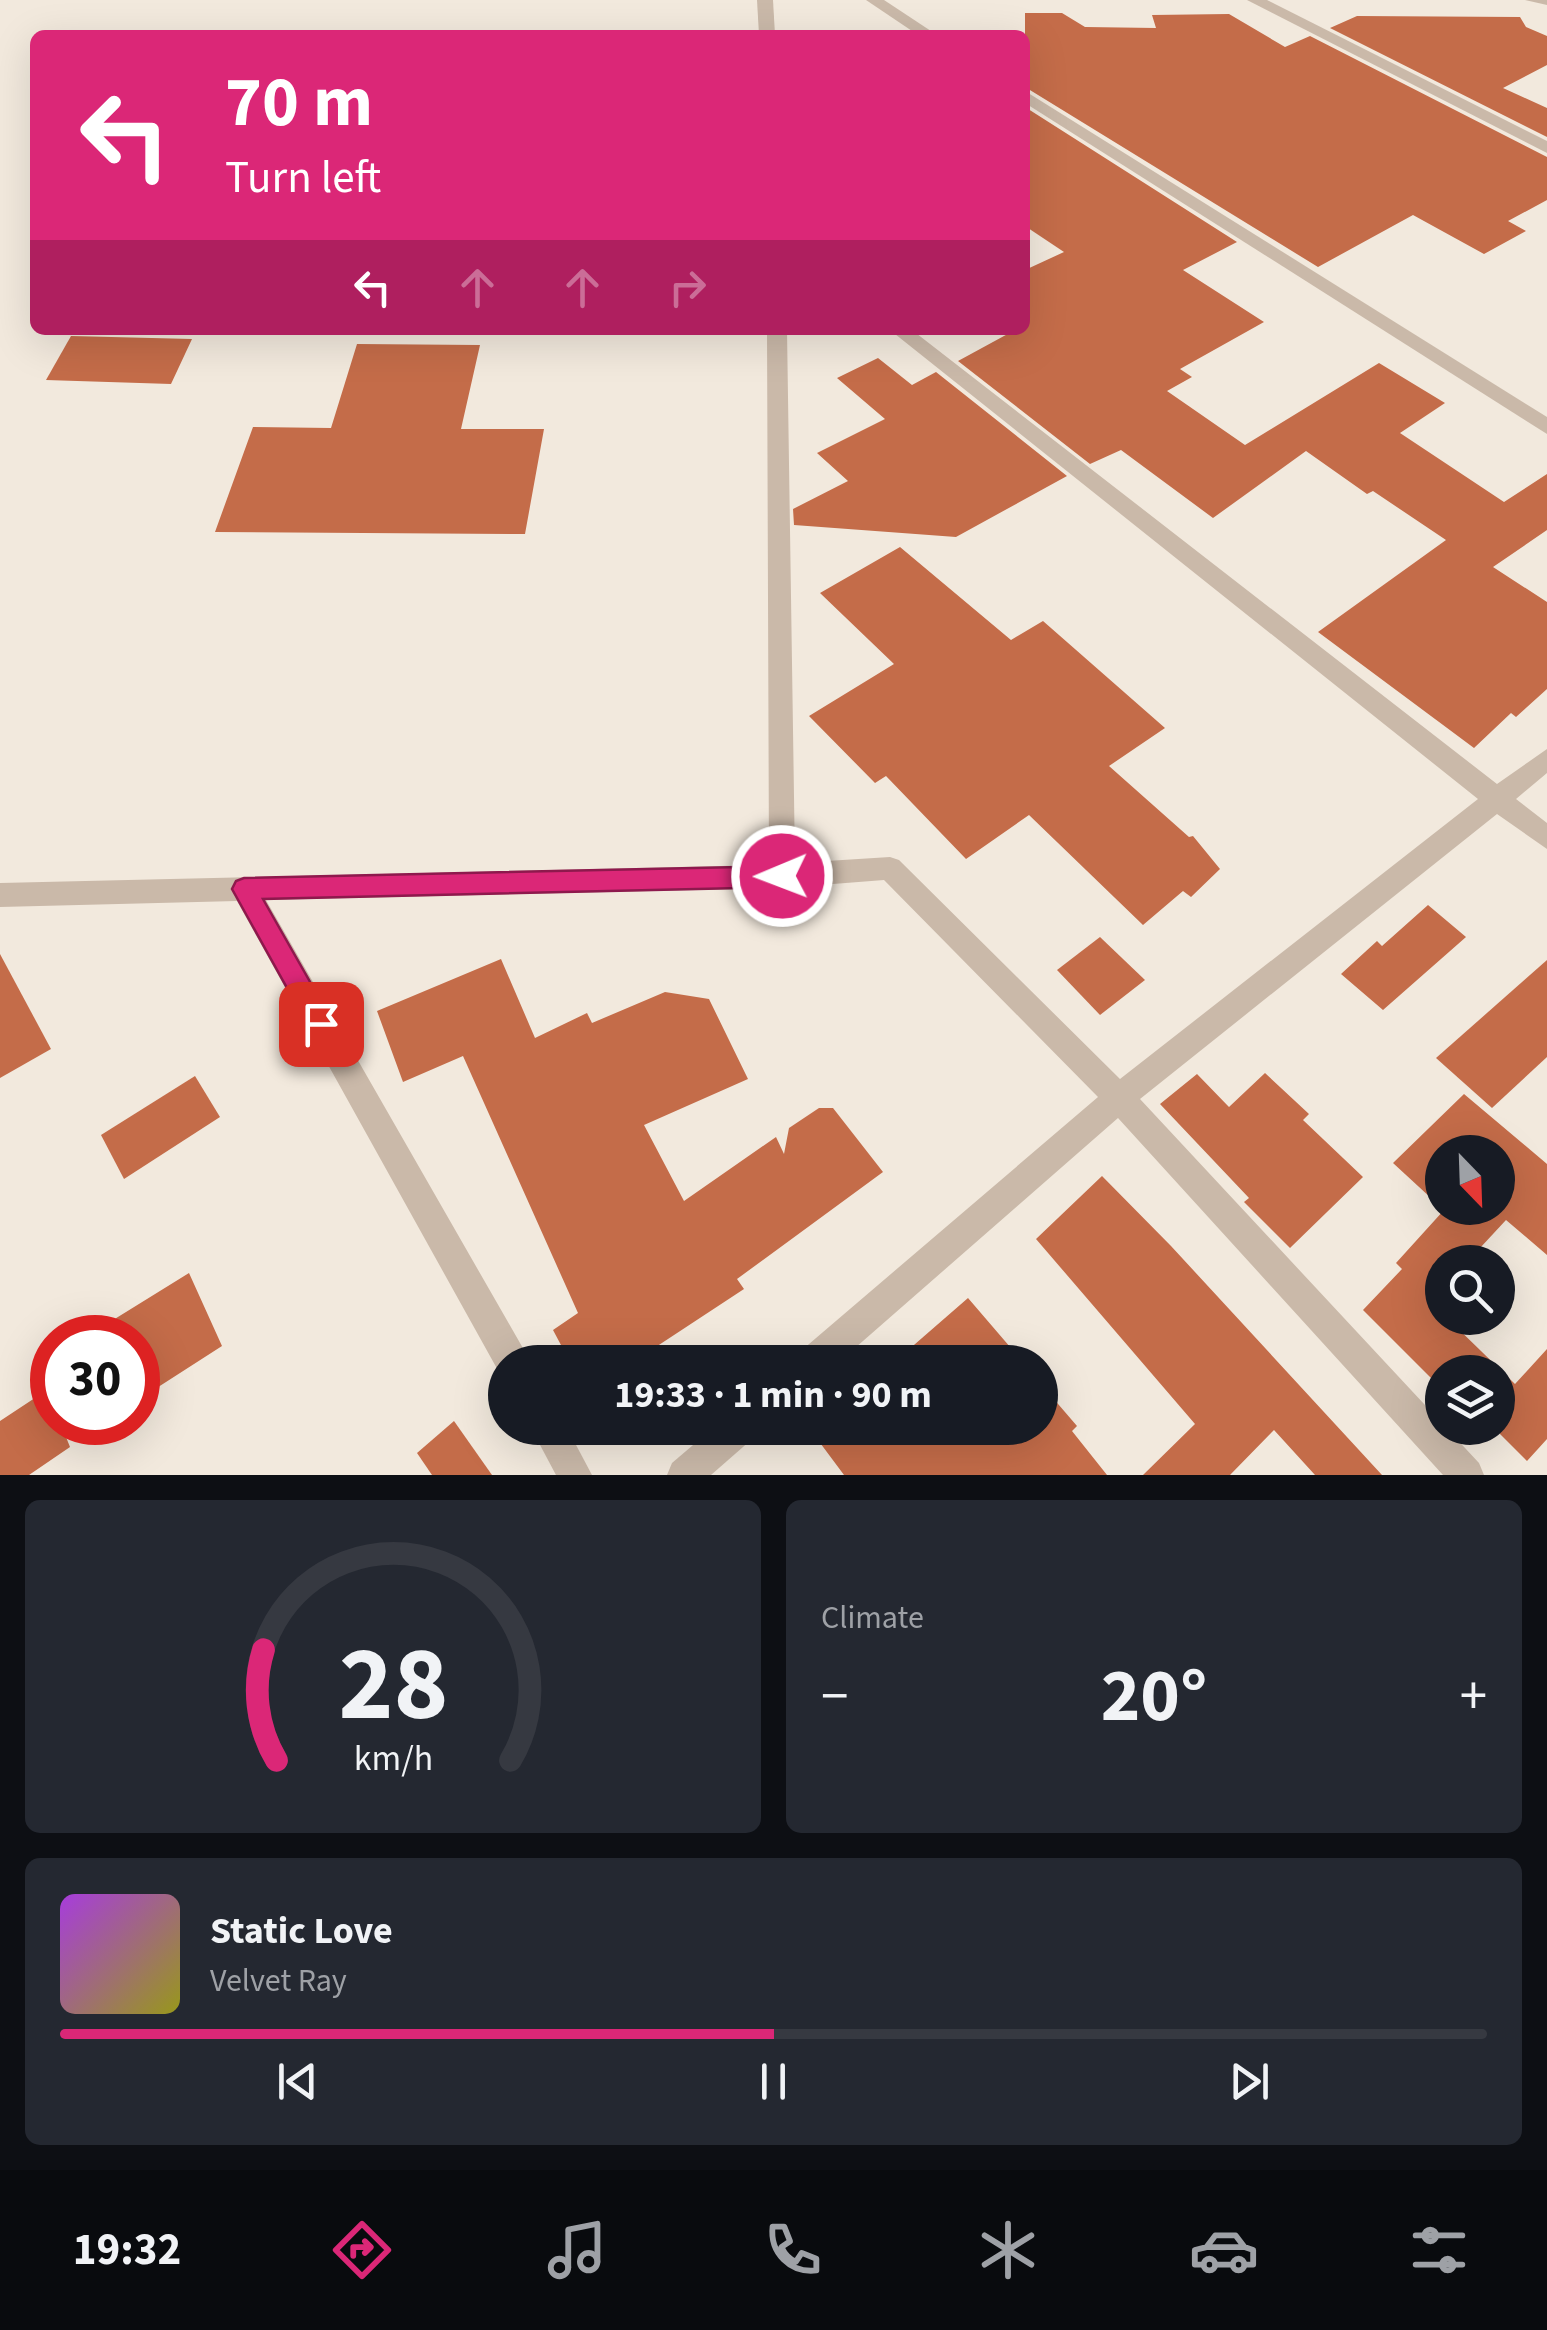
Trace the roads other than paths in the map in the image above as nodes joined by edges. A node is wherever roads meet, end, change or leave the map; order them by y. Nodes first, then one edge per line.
1 (765, 0) edge
2 (874, 0) edge
3 (1256, 0) edge
4 (1533, 0) edge
5 (1547, 0) edge
6 (767, 30) edge
7 (921, 30) edge
8 (1030, 99) edge
9 (1547, 148) edge
10 (777, 335) edge
11 (906, 335) edge
12 (1547, 428) edge
13 (1547, 759) edge
14 (1496, 798) junction
15 (1547, 838) edge
16 (782, 876) junction
17 (244, 889) junction
18 (0, 895) edge
19 (1119, 1098) junction
20 (502, 1345) edge
21 (834, 1345) edge
22 (558, 1445) edge
23 (719, 1445) edge
24 (575, 1475) edge
25 (684, 1475) edge
26 (1467, 1475) edge

1 - 6 street
2 - 7 street
3 - 9 street
4 - 5 street
8 - 12 street
10 - 16 street
11 - 14 street
13 - 14 street
14 - 15 street
14 - 19 street
16 - 17 street
16 - 19 street
17 - 18 street
17 - 20 street
19 - 21 street
19 - 26 street
22 - 24 street
23 - 25 street

